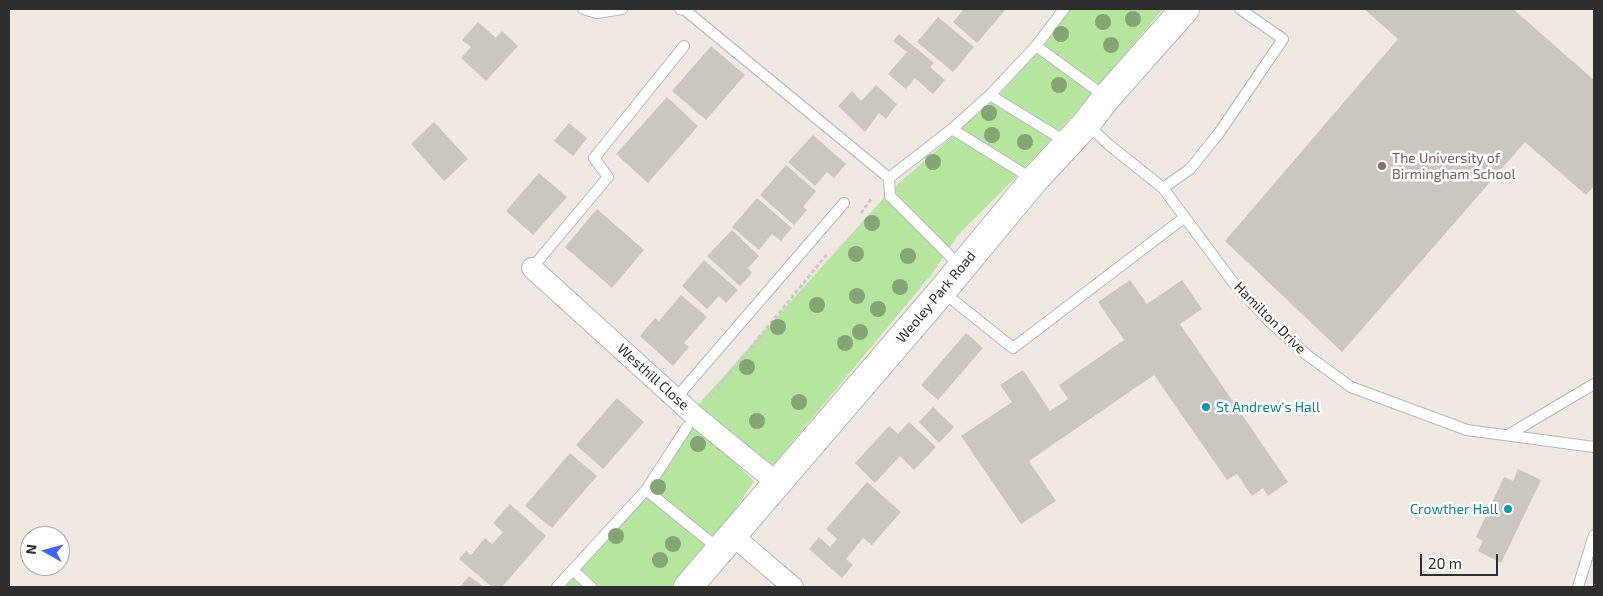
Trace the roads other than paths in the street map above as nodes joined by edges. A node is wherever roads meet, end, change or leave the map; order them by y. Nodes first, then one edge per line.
1 (583, 9) edge
2 (622, 9) edge
3 (680, 9) edge
4 (1064, 9) edge
5 (1185, 9) edge
6 (1240, 9) edge
7 (684, 46) dead end
8 (1036, 46) junction
9 (990, 95) junction
10 (1106, 98) junction
11 (952, 129) junction
12 (1077, 133) junction
13 (889, 178) junction
14 (1034, 180) junction
15 (1163, 188) junction
16 (844, 203) dead end
17 (1185, 217) junction
18 (961, 267) junction
19 (532, 268) joint
20 (942, 291) junction
21 (1594, 384) edge
22 (676, 398) junction
23 (691, 421) junction
24 (1508, 435) junction
25 (1594, 447) edge
26 (777, 483) junction
27 (646, 490) junction
28 (1594, 535) edge
29 (725, 542) junction
30 (573, 570) junction
31 (557, 587) edge
32 (591, 587) edge
33 (688, 587) edge
34 (793, 587) edge
35 (1578, 587) edge

1 - 2 lane
3 - 13 lane
4 - 8 lane
5 - 10 street, Weoley Park Road
6 - 15 lane
7 - 19 lane
8 - 9 lane
8 - 10 lane
9 - 11 lane
9 - 12 lane, Hamilton Drive
10 - 12 street, Weoley Park Road
11 - 13 lane
11 - 14 lane
12 - 14 street, Weoley Park Road
12 - 15 lane, Hamilton Drive
13 - 18 lane
14 - 18 street, Weoley Park Road
15 - 17 lane, Hamilton Drive
16 - 22 lane
17 - 20 lane
17 - 24 lane, Hamilton Drive
18 - 20 street, Weoley Park Road
19 - 22 street, Westhill Close
20 - 26 street, Weoley Park Road
21 - 24 lane
22 - 23 street, Westhill Close
23 - 26 street, Westhill Close
23 - 27 lane
24 - 25 lane, Hamilton Drive
26 - 29 street, Weoley Park Road
27 - 29 lane
27 - 30 lane
28 - 35 lane
29 - 33 street, Weoley Park Road
29 - 34 street
30 - 31 lane
30 - 32 lane

